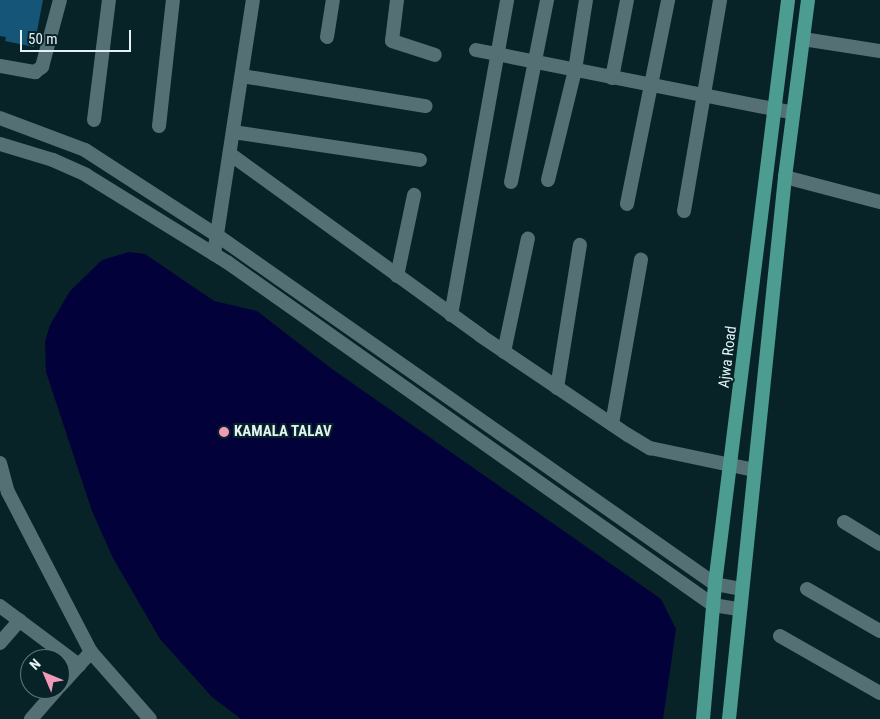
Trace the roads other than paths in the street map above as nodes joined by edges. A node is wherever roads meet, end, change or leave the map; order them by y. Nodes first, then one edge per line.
1 (60, 0) edge
2 (109, 0) edge
3 (173, 0) edge
4 (253, 0) edge
5 (333, 0) edge
6 (397, 0) edge
7 (507, 0) edge
8 (547, 0) edge
9 (586, 0) edge
10 (627, 0) edge
11 (668, 0) edge
12 (720, 0) edge
13 (788, 0) edge
14 (808, 0) edge
15 (327, 37) dead end
16 (803, 39) junction
17 (476, 50) dead end
18 (880, 51) edge
19 (497, 53) junction
20 (435, 55) dead end
21 (534, 62) junction
22 (0, 66) edge
23 (575, 70) junction
24 (242, 76) junction
25 (612, 78) junction
26 (651, 83) junction
27 (702, 97) junction
28 (426, 106) dead end
29 (775, 109) junction
30 (793, 113) junction
31 (0, 118) edge
32 (94, 120) dead end
33 (159, 126) dead end
34 (234, 132) junction
35 (0, 144) edge
36 (230, 154) junction
37 (420, 160) dead end
38 (785, 177) junction
39 (548, 180) dead end
40 (511, 182) dead end
41 (414, 195) dead end
42 (880, 202) edge
43 (627, 204) dead end
44 (684, 211) dead end
45 (218, 236) junction
46 (528, 238) dead end
47 (580, 245) dead end
48 (214, 254) junction
49 (641, 260) dead end
50 (397, 276) junction
51 (451, 315) junction
52 (504, 352) junction
53 (557, 388) junction
54 (612, 424) junction
55 (0, 463) edge
56 (731, 468) junction
57 (754, 470) junction
58 (844, 522) dead end
59 (880, 544) edge
60 (715, 584) junction
61 (741, 589) junction
62 (807, 589) dead end
63 (713, 605) junction
64 (0, 606) edge
65 (739, 609) junction
66 (20, 620) junction
67 (880, 631) edge
68 (780, 636) dead end
69 (0, 642) edge
70 (91, 652) junction
71 (79, 665) junction
72 (70, 675) edge
73 (880, 693) edge
74 (48, 699) edge
75 (141, 716) edge
76 (30, 719) edge
77 (703, 719) edge
78 (730, 719) edge

1 - 22 street
2 - 32 street
3 - 33 street
4 - 24 street
5 - 15 street
6 - 20 street
7 - 19 street
8 - 21 street
9 - 23 street
10 - 25 street
11 - 26 street
12 - 27 street
13 - 29 main road, Ajwa Road
14 - 16 main road
16 - 18 street
16 - 30 main road
17 - 19 street
19 - 21 street
19 - 51 street
21 - 23 street
21 - 40 street
23 - 25 street
23 - 39 street
24 - 28 street
24 - 34 street
25 - 26 street
26 - 27 street
26 - 43 street
27 - 29 street
27 - 44 street
29 - 30 street
29 - 56 main road, Ajwa Road
30 - 38 main road
31 - 45 street
34 - 36 street
34 - 37 street
35 - 48 street
36 - 45 street
36 - 50 street
38 - 42 street
38 - 57 main road
41 - 50 street
45 - 48 street
45 - 60 street
46 - 52 street
47 - 53 street
48 - 63 street
49 - 54 street
50 - 51 street
51 - 52 street
52 - 53 street
53 - 54 street
54 - 56 street
55 - 70 street
56 - 57 street
56 - 60 main road, Ajwa Road
57 - 61 main road
58 - 59 street
60 - 61 street
60 - 63 main road, Ajwa Road
61 - 65 main road
62 - 67 street
63 - 65 street
63 - 77 main road, Ajwa Road
64 - 66 street
65 - 78 main road
66 - 69 street
66 - 71 street
68 - 73 street
70 - 71 street
70 - 75 street
71 - 72 street
74 - 76 street

